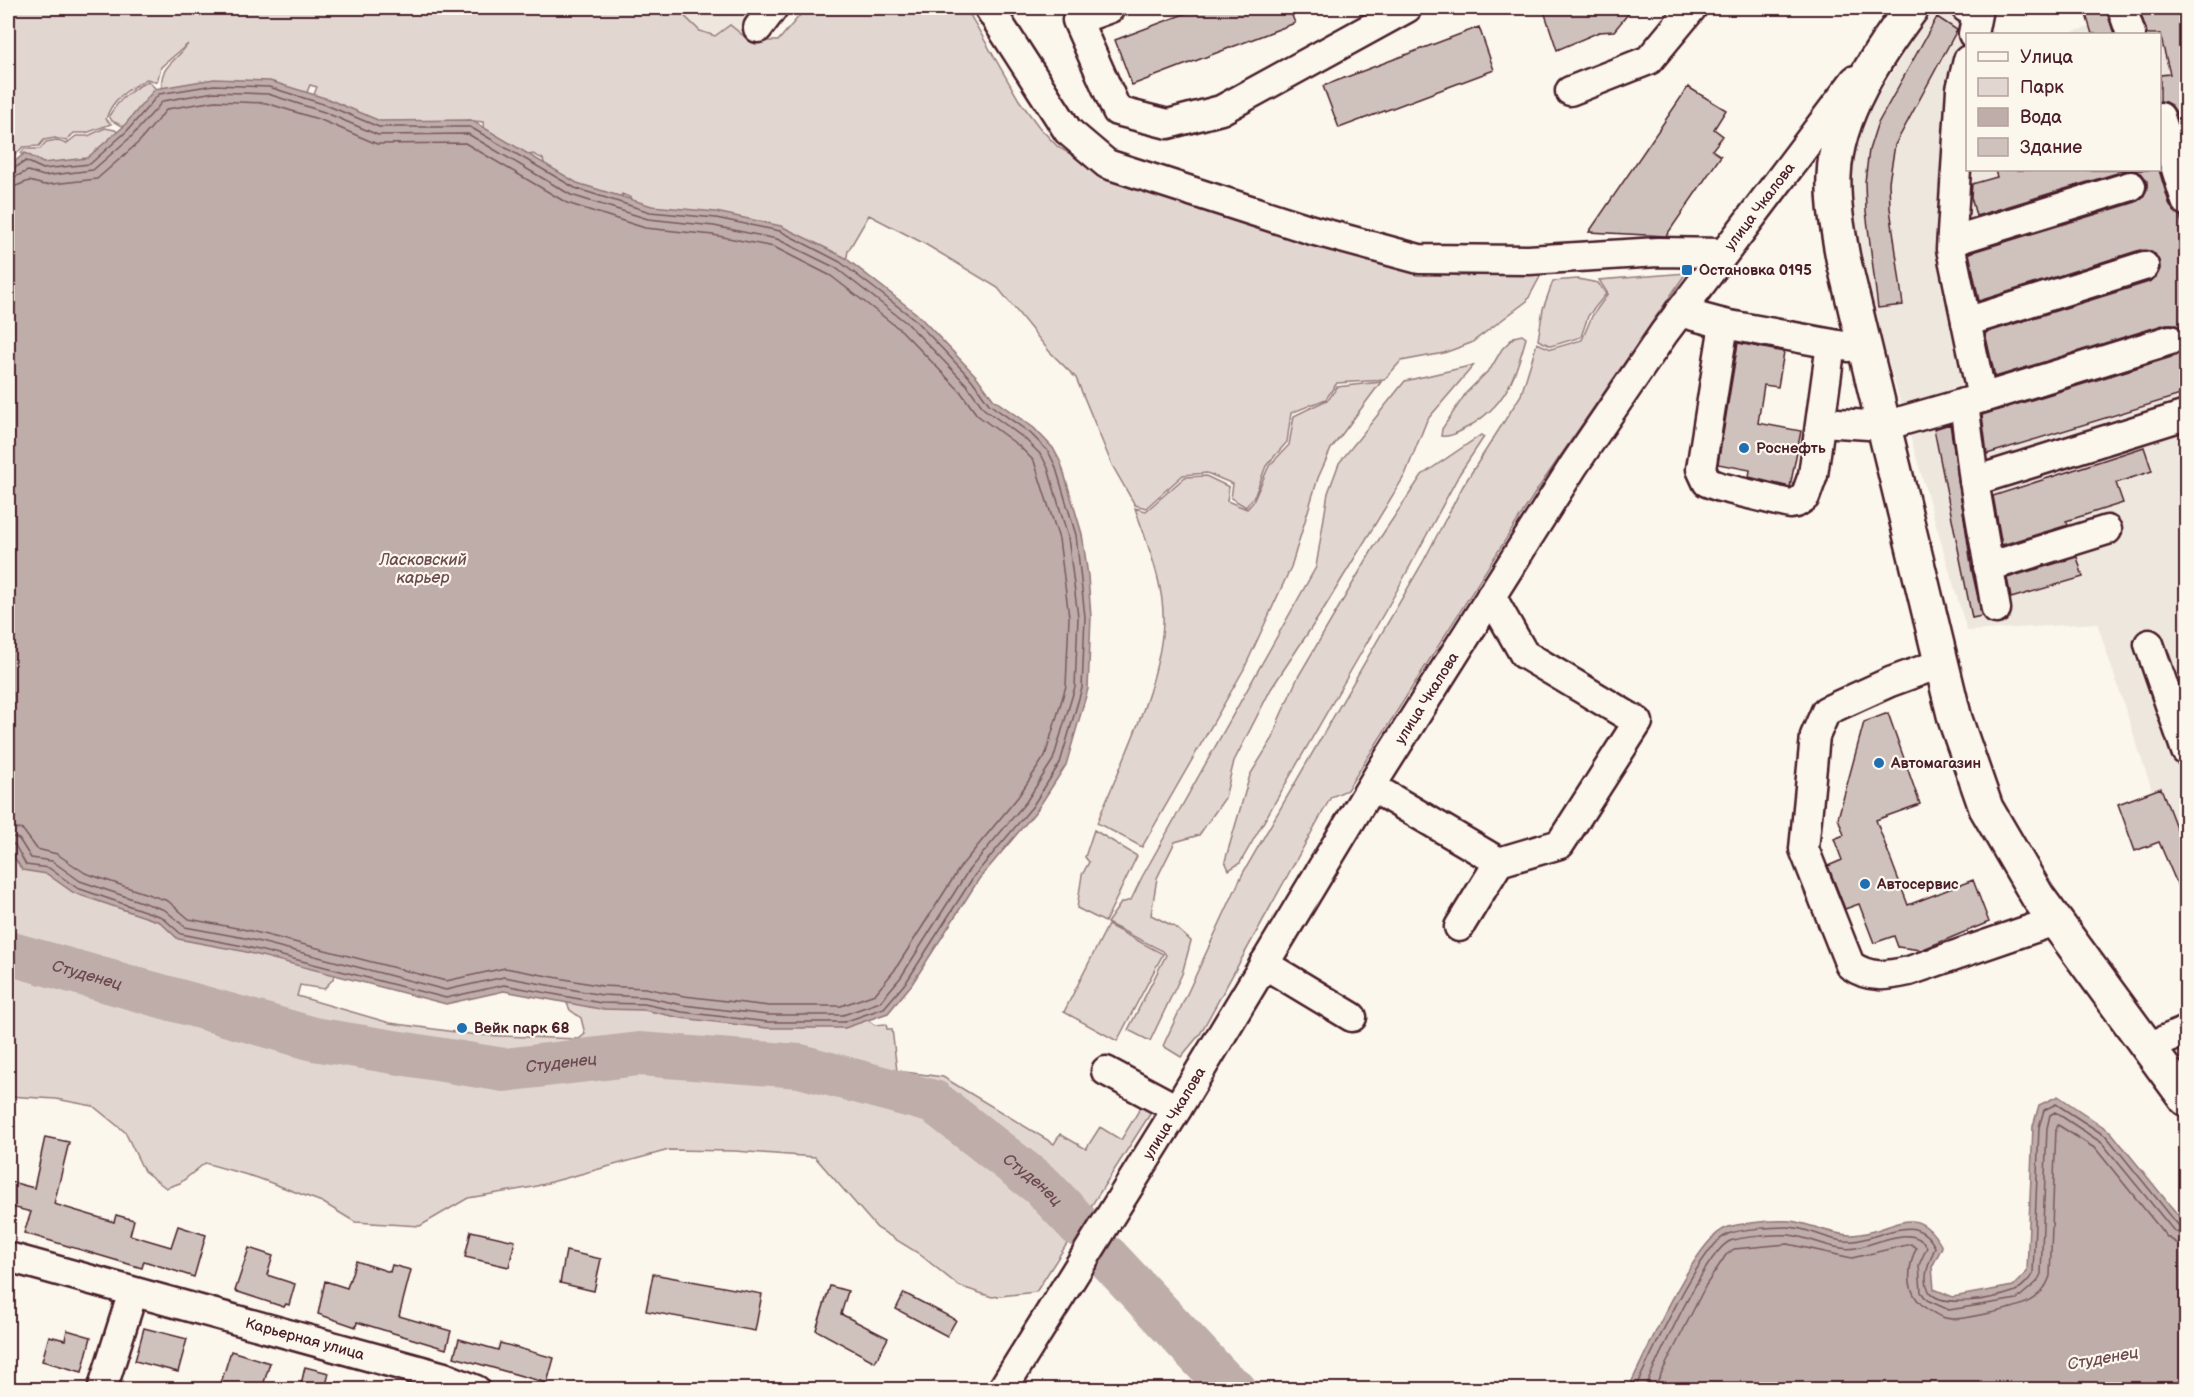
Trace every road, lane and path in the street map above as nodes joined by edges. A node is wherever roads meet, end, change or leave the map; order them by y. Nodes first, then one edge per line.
1 (989, 8) edge
2 (1110, 8) edge
3 (1407, 8) edge
4 (1692, 8) edge
5 (1912, 8) edge
6 (1966, 8) edge
7 (2122, 8) edge
8 (1973, 33) edge
9 (2132, 33) edge
10 (1892, 35) junction
11 (1966, 87) edge
12 (1570, 92) dead end
13 (2161, 120) edge
14 (1963, 148) edge
15 (2131, 186) dead end
16 (2187, 201) edge
17 (1952, 242) junction
18 (1724, 253) junction
19 (2144, 266) dead end
20 (1679, 312) junction
21 (1966, 322) junction
22 (1724, 324) junction
23 (2170, 340) dead end
24 (1831, 344) junction
25 (1866, 350) junction
26 (1973, 401) junction
27 (2187, 416) edge
28 (1822, 422) junction
29 (1884, 426) junction
30 (1974, 481) junction
31 (2107, 530) dead end
32 (1988, 567) junction
33 (1491, 596) junction
34 (1996, 609) dead end
35 (2149, 644) dead end
36 (1942, 663) junction
37 (2187, 751) edge
38 (1372, 787) junction
39 (1499, 862) junction
40 (2055, 921) junction
41 (1459, 927) dead end
42 (1264, 964) junction
43 (1352, 1017) dead end
44 (2187, 1031) edge
45 (2146, 1048) junction
46 (1106, 1071) dead end
47 (2187, 1099) edge
48 (1177, 1109) junction
49 (8, 1257) edge
50 (133, 1292) junction
51 (102, 1389) edge
52 (476, 1389) edge
53 (1002, 1389) edge

1 - 18 street
2 - 3 street
4 - 12 street
5 - 10 main road
6 - 8 street
7 - 9 street
10 - 18 street, улица Чкалова
10 - 25 main road
11 - 14 street
13 - 16 street
14 - 17 street
15 - 17 street
17 - 21 street
18 - 20 street, улица Чкалова
19 - 21 street
20 - 22 street
20 - 33 street, улица Чкалова
21 - 26 street
22 - 24 street
22 - 28 street
23 - 26 street
24 - 25 street
24 - 28 street
25 - 29 main road
26 - 29 street
26 - 30 street
27 - 30 street
28 - 29 street
29 - 36 main road
30 - 32 street
31 - 32 street
32 - 34 street
33 - 38 street, улица Чкалова
33 - 39 street
35 - 37 street
36 - 40 main road
36 - 40 street
38 - 39 street
38 - 42 street, улица Чкалова
39 - 41 street
40 - 45 main road
42 - 43 street
42 - 48 street, улица Чкалова
44 - 45 street
45 - 47 main road
46 - 48 street
48 - 53 street, улица Чкалова
49 - 50 street, Карьерная улица
50 - 51 street
50 - 52 street, Карьерная улица

